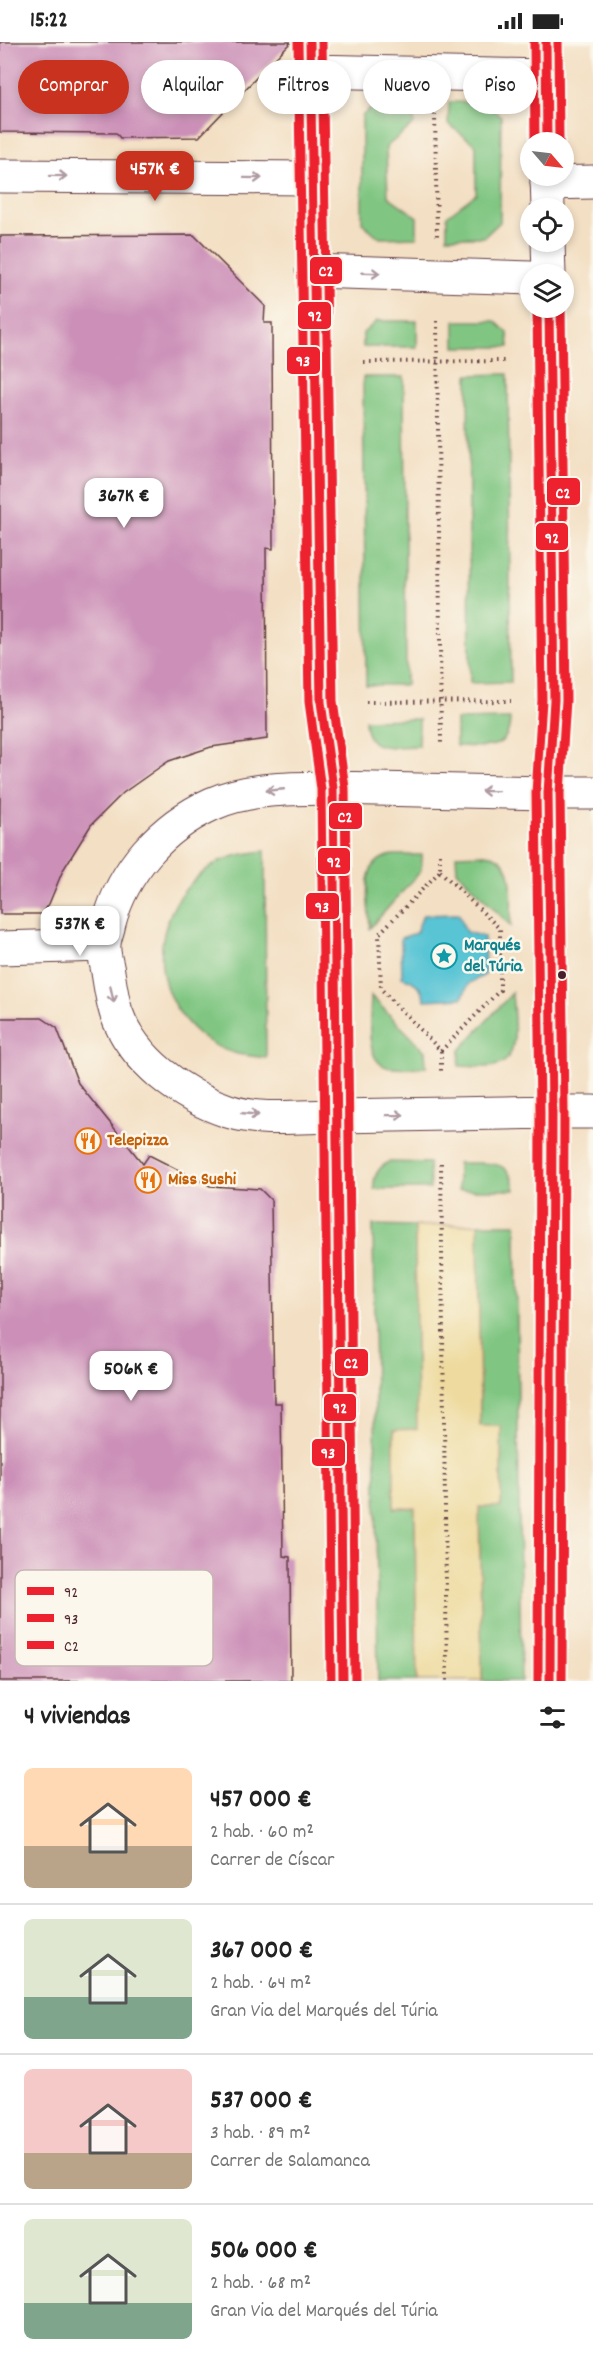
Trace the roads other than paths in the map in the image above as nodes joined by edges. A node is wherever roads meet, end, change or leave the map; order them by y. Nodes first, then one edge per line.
1 (546, 42) edge
2 (310, 57) edge
3 (546, 76) junction
4 (547, 132) edge
5 (0, 176) edge
6 (310, 178) junction
7 (593, 182) edge
8 (548, 189) edge
9 (312, 272) junction
10 (520, 278) edge
11 (549, 318) edge
12 (333, 788) junction
13 (548, 792) junction
14 (593, 793) edge
15 (104, 945) junction
16 (0, 948) edge
17 (552, 1112) junction
18 (593, 1112) edge
19 (337, 1116) junction
20 (342, 1681) edge
21 (550, 1681) edge

1 - 3 main road
2 - 3 main road
2 - 6 main road
3 - 4 main road
5 -> 6 main road
6 - 9 main road
7 - 8 main road
9 -> 10 main road
9 - 12 main road
11 - 13 main road
13 -> 12 main road
12 -> 15 main road
12 - 19 main road
13 - 14 main road
13 - 17 main road
15 - 16 main road
15 -> 19 main road
17 - 18 main road
19 -> 17 main road
17 - 21 main road
19 - 20 main road

